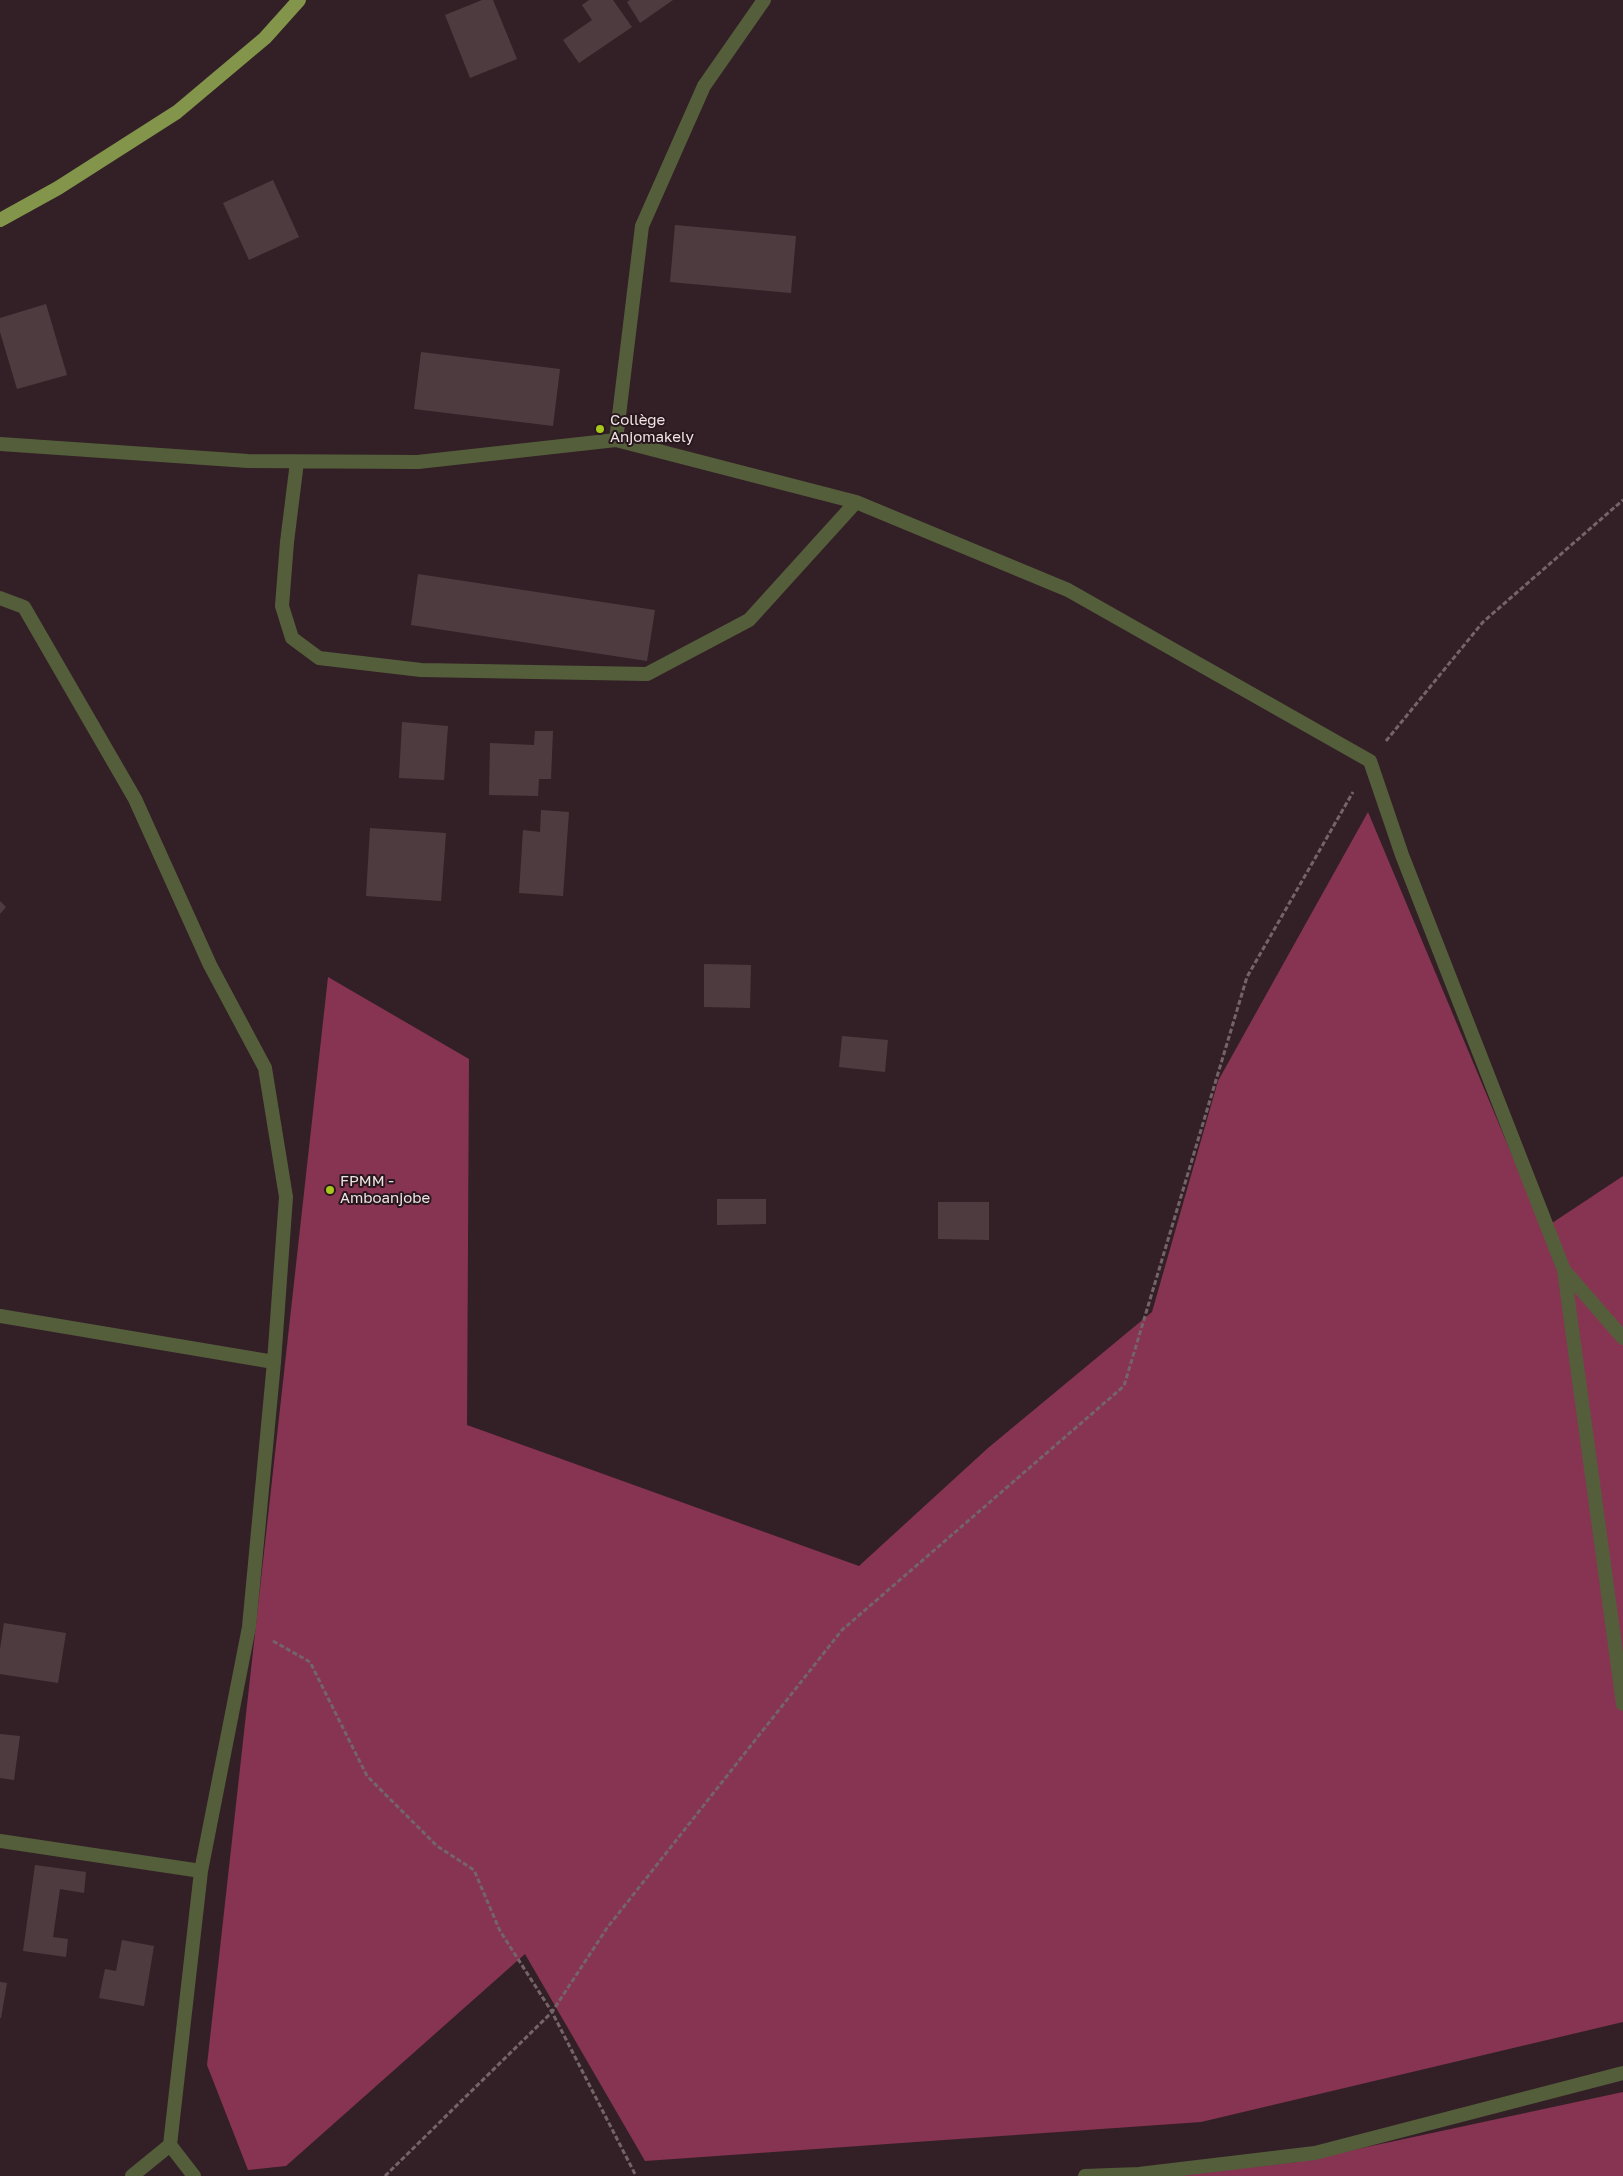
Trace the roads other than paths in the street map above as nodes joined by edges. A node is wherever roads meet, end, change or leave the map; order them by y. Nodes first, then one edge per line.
1 (299, 0) edge
2 (764, 0) edge
3 (0, 220) edge
4 (616, 440) junction
5 (0, 444) edge
6 (297, 462) junction
7 (856, 502) junction
8 (0, 598) edge
9 (1564, 1270) junction
10 (0, 1316) edge
11 (1623, 1338) edge
12 (274, 1362) junction
13 (1623, 1704) edge
14 (0, 1842) edge
15 (201, 1872) junction
16 (1623, 2073) edge
17 (170, 2145) junction
18 (132, 2176) edge
19 (194, 2176) edge
20 (1085, 2176) edge

1 - 3 main road
2 - 4 street
4 - 6 street
4 - 7 street
5 - 6 street
6 - 7 street
7 - 9 street
8 - 12 street
9 - 11 street
9 - 13 street
10 - 12 street
12 - 15 street
14 - 15 street
15 - 17 street
16 - 20 street
17 - 18 street
17 - 19 street

